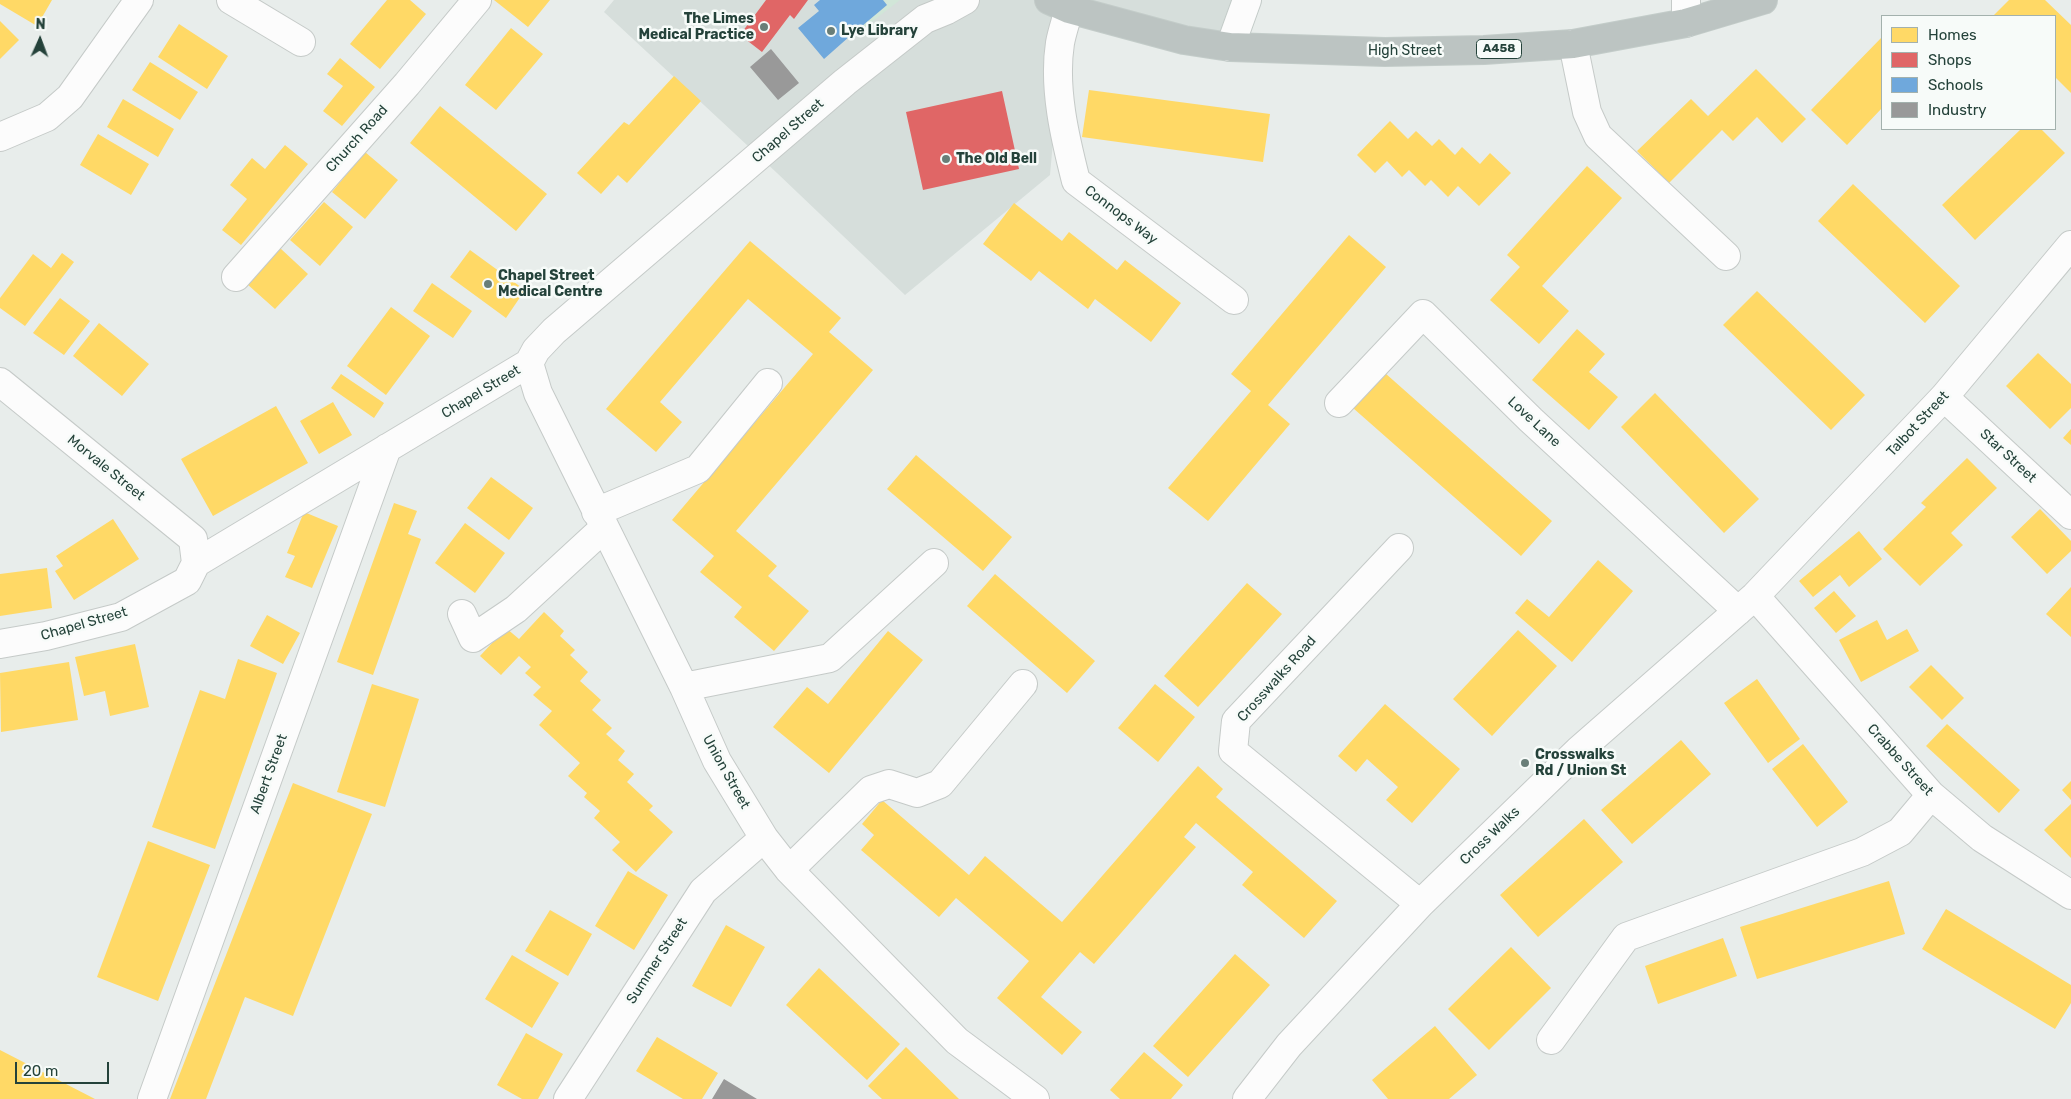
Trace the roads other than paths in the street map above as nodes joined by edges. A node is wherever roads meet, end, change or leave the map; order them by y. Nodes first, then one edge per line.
1 (139, 0) edge
2 (230, 0) edge
3 (477, 0) edge
4 (965, 0) edge
5 (1247, 0) edge
6 (1763, 0) edge
7 (1059, 5) edge
8 (929, 10) edge
9 (1686, 11) edge
10 (301, 42) dead end
11 (1573, 44) junction
12 (1230, 46) junction
13 (0, 137) edge
14 (2071, 245) edge
15 (1726, 256) dead end
16 (236, 277) dead end
17 (1234, 300) dead end
18 (529, 363) junction
19 (0, 382) edge
20 (768, 383) dead end
21 (1944, 396) junction
22 (1339, 403) dead end
23 (386, 448) junction
24 (2071, 515) edge
25 (600, 520) junction
26 (1399, 548) dead end
27 (196, 563) junction
28 (934, 563) dead end
29 (1747, 603) junction
30 (462, 614) dead end
31 (0, 644) edge
32 (1023, 684) dead end
33 (684, 686) junction
34 (1930, 795) junction
35 (764, 838) junction
36 (789, 870) junction
37 (2071, 895) edge
38 (1420, 904) junction
39 (1551, 1040) dead end
40 (152, 1099) edge
41 (568, 1099) edge
42 (1035, 1099) edge
43 (1247, 1099) edge

1 - 13 street
2 - 10 street
3 - 16 street, Church Road
4 - 8 street, Chapel Street
5 - 12 street
6 - 9 highway, High Street / A458
7 - 12 highway, High Street / A458
7 - 17 street, Connops Way
8 - 18 street, Chapel Street
9 - 11 highway, High Street / A458
11 - 12 highway, High Street / A458
11 - 15 street
14 - 21 street, Talbot Street
18 - 23 street, Chapel Street
18 - 25 street, Union Street
19 - 27 street, Morvale Street
20 - 25 street
21 - 24 street, Star Street
21 - 29 street, Talbot Street
22 - 29 street, Love Lane
23 - 27 street, Chapel Street
23 - 40 street, Albert Street
25 - 30 street
25 - 33 street, Union Street
26 - 38 street, Crosswalks Road
27 - 31 street, Chapel Street
28 - 33 street
29 - 34 street, Crabbe Street
29 - 38 street, Cross Walks
32 - 36 street
33 - 35 street, Union Street
34 - 37 street, Crabbe Street
34 - 39 street
35 - 36 street, Union Street
35 - 41 street, Summer Street
36 - 42 street, Union Street
38 - 43 street, Cross Walks

